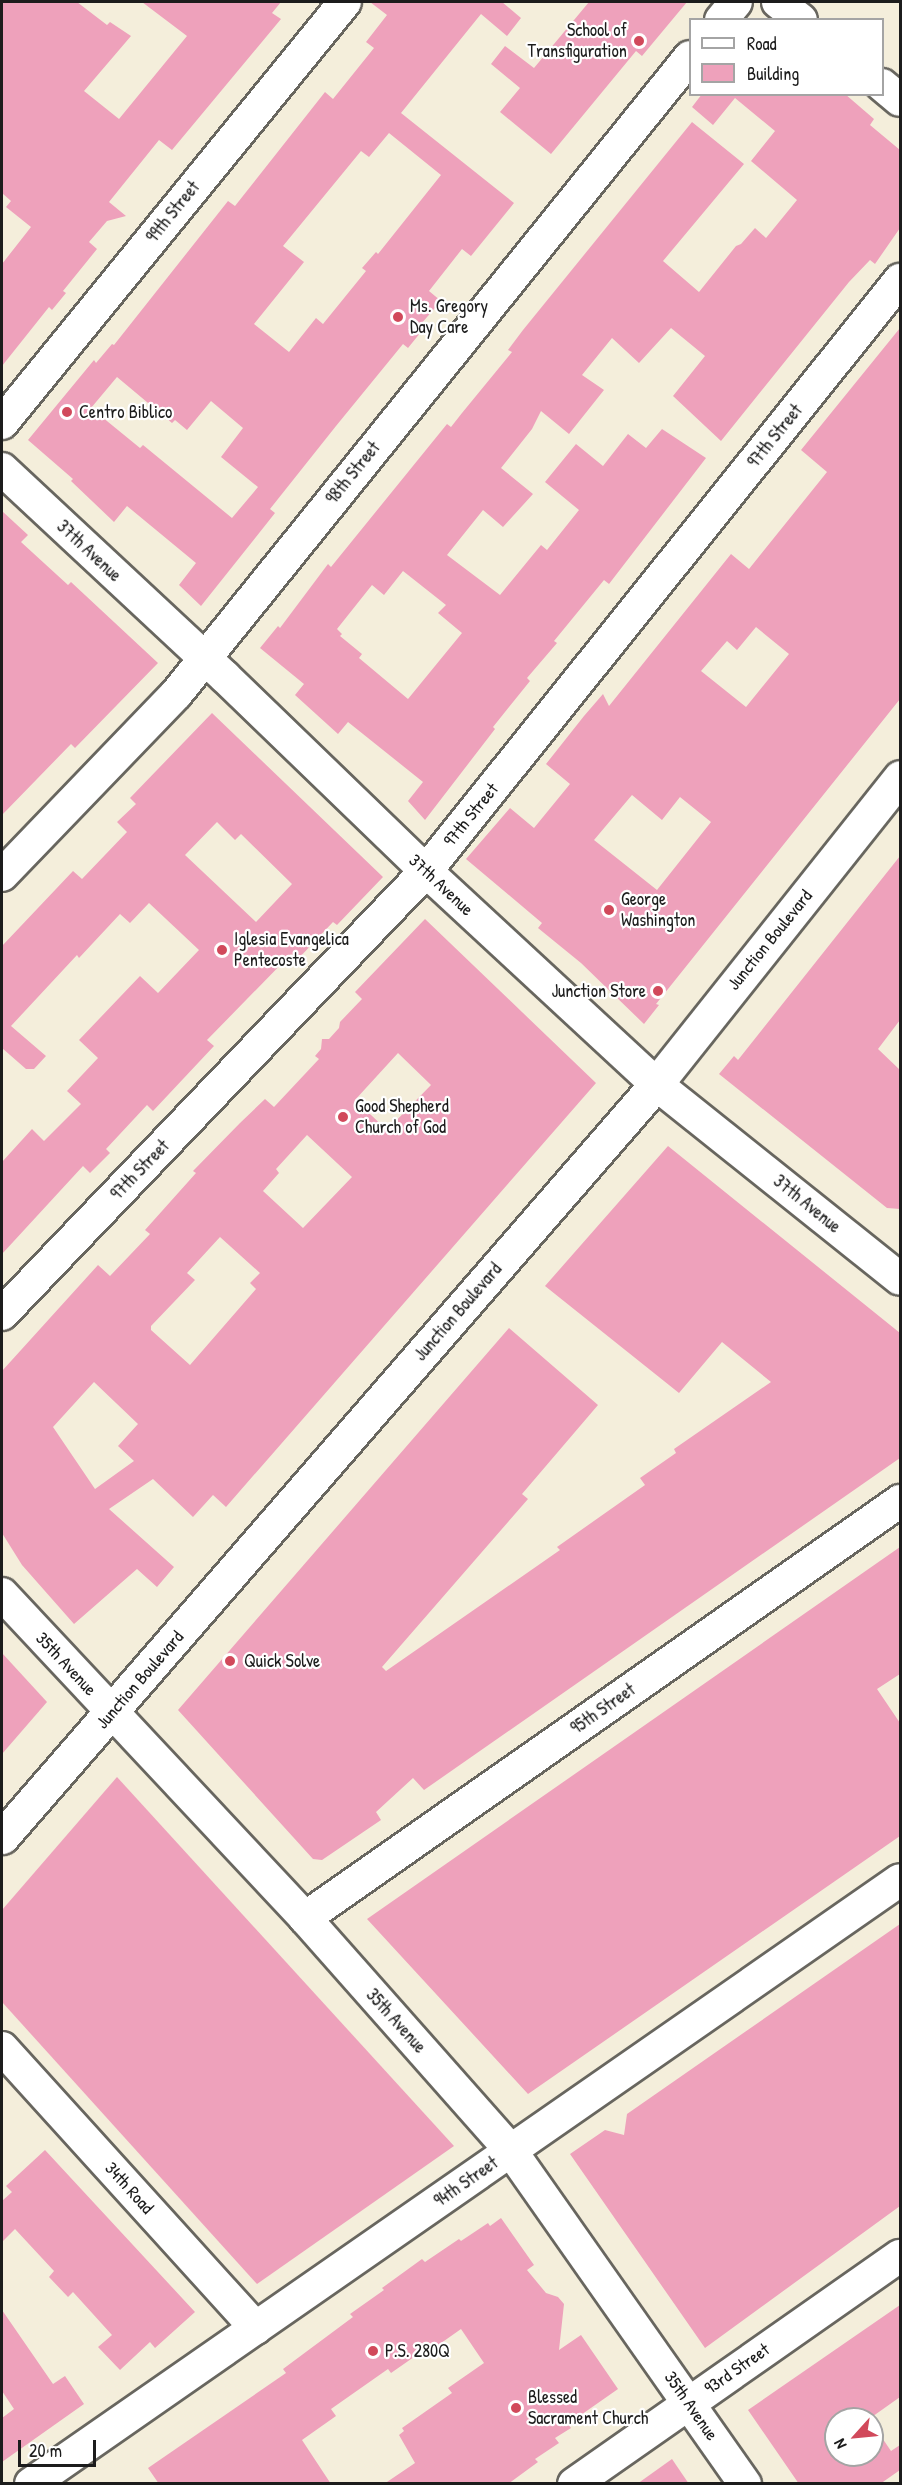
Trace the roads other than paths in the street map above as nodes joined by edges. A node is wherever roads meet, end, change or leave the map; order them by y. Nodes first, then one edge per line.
1 (345, 2) edge
2 (736, 2) edge
3 (778, 2) edge
4 (723, 18) edge
5 (798, 18) edge
6 (689, 58) edge
7 (884, 87) edge
8 (900, 100) edge
9 (900, 280) edge
10 (2, 423) edge
11 (2, 469) edge
12 (204, 658) junction
13 (900, 777) edge
14 (426, 871) junction
15 (2, 876) edge
16 (656, 1084) junction
17 (897, 1268) edge
18 (2, 1314) edge
19 (900, 1501) edge
20 (2, 1594) edge
21 (111, 1713) junction
22 (2, 1837) edge
23 (900, 1880) edge
24 (305, 1918) junction
25 (2, 2048) edge
26 (511, 2151) junction
27 (900, 2256) edge
28 (256, 2328) junction
29 (690, 2403) junction
30 (31, 2484) edge
31 (574, 2484) edge
32 (745, 2484) edge

1 - 10 street, 99th Street
2 - 4 street
3 - 5 street
6 - 12 street, 98th Street
7 - 8 street
9 - 14 street, 97th Street
11 - 12 street, 37th Avenue
12 - 14 street, 37th Avenue
12 - 15 street, 98th Street
13 - 16 main road, Junction Boulevard
14 - 16 street, 37th Avenue
14 - 18 street, 97th Street
16 - 17 street, 37th Avenue
16 - 21 main road, Junction Boulevard
19 - 24 street, 95th Street
20 - 21 street, 35th Avenue
21 - 22 main road, Junction Boulevard
21 - 24 street, 35th Avenue
23 - 26 street, 94th Street
24 - 26 street, 35th Avenue
25 - 28 street, 34th Road
26 - 28 street, 94th Street
26 - 29 street, 35th Avenue
27 - 29 street, 93rd Street
28 - 30 street, 94th Street
29 - 31 street, 93rd Street
29 - 32 street, 35th Avenue

